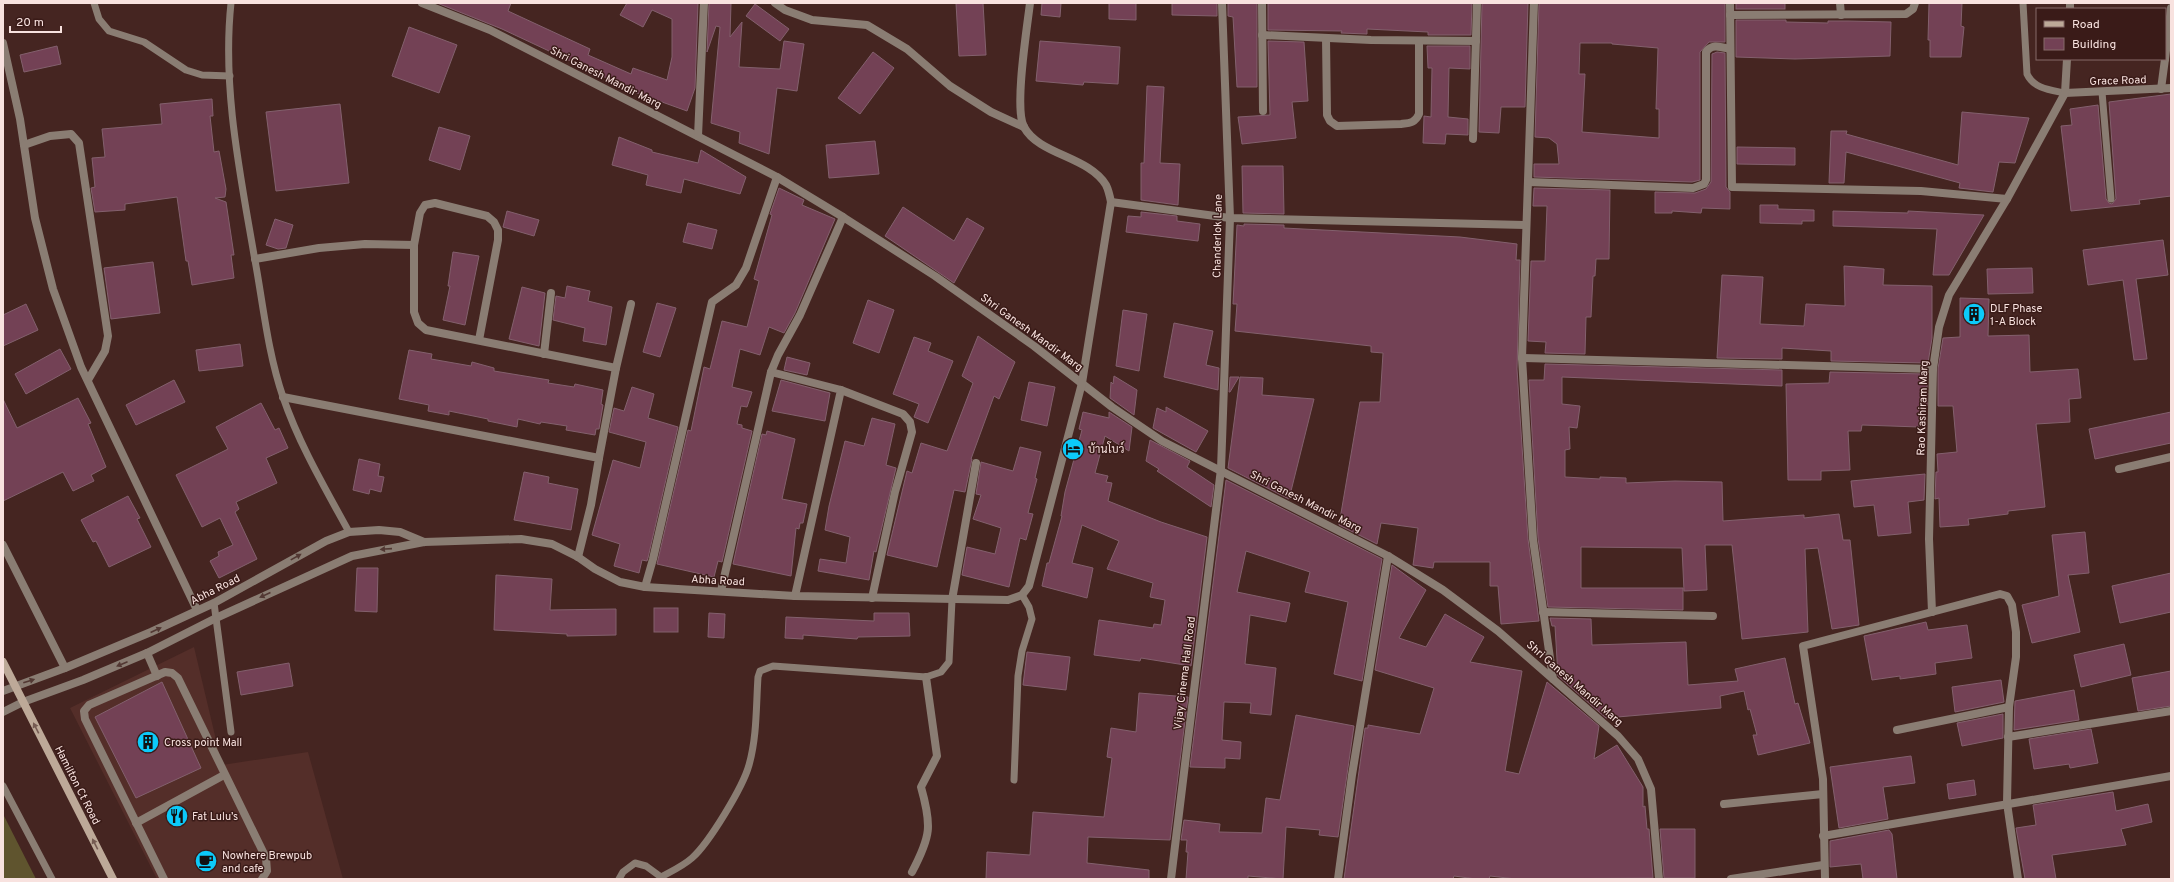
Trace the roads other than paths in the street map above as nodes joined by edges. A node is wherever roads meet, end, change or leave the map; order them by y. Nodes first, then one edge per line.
1 (94, 3) edge
2 (231, 3) edge
3 (422, 3) edge
4 (704, 3) edge
5 (775, 3) edge
6 (1030, 3) edge
7 (1222, 3) edge
8 (1262, 3) edge
9 (1477, 3) edge
10 (1534, 3) edge
11 (1730, 3) edge
12 (1840, 3) edge
13 (1916, 3) edge
14 (2023, 3) edge
15 (2171, 8) edge
16 (1730, 15) junction
17 (1841, 15) junction
18 (1262, 35) junction
19 (1326, 38) junction
20 (1419, 41) junction
21 (1476, 41) junction
22 (3, 42) edge
23 (1730, 48) junction
24 (2166, 50) edge
25 (2067, 60) edge
26 (2165, 60) edge
27 (230, 76) junction
28 (2171, 88) edge
29 (2161, 89) junction
30 (2102, 92) junction
31 (2065, 93) junction
32 (1263, 110) dead end
33 (1024, 128) junction
34 (698, 136) junction
35 (1473, 139) dead end
36 (24, 145) junction
37 (777, 177) junction
38 (1528, 182) junction
39 (2006, 199) junction
40 (2110, 199) dead end
41 (1111, 202) junction
42 (843, 217) junction
43 (1230, 218) junction
44 (1525, 225) junction
45 (414, 245) junction
46 (255, 259) junction
47 (552, 293) dead end
48 (631, 304) dead end
49 (479, 340) junction
50 (544, 354) junction
51 (1522, 358) junction
52 (616, 368) junction
53 (1933, 369) junction
54 (771, 372) junction
55 (88, 380) junction
56 (1082, 383) junction
57 (841, 390) junction
58 (283, 397) junction
59 (2171, 457) edge
60 (599, 458) junction
61 (976, 463) dead end
62 (1221, 469) junction
63 (2119, 469) dead end
64 (349, 532) junction
65 (424, 542) junction
66 (3, 545) edge
67 (1388, 556) junction
68 (578, 557) junction
69 (645, 587) junction
70 (721, 591) junction
71 (1022, 595) junction
72 (795, 596) junction
73 (872, 598) junction
74 (952, 600) junction
75 (214, 603) junction
76 (197, 610) junction
77 (1543, 612) junction
78 (1932, 612) junction
79 (1713, 616) dead end
80 (216, 618) junction
81 (147, 653) junction
82 (3, 662) edge
83 (65, 668) junction
84 (157, 676) junction
85 (926, 677) junction
86 (1553, 679) junction
87 (16, 686) junction
88 (3, 691) edge
89 (23, 702) junction
90 (2009, 707) junction
91 (2171, 711) edge
92 (3, 712) edge
93 (1897, 730) dead end
94 (231, 732) dead end
95 (2008, 737) junction
96 (224, 775) junction
97 (2171, 776) edge
98 (1014, 780) dead end
99 (3, 786) edge
100 (1823, 794) junction
101 (2007, 803) junction
102 (1724, 804) dead end
103 (136, 823) junction
104 (1823, 836) junction
105 (1823, 865) junction
106 (912, 872) dead end
107 (661, 878) edge
108 (52, 879) edge
109 (113, 879) edge
110 (164, 879) edge
111 (262, 879) edge
112 (620, 879) edge
113 (1171, 879) edge
114 (1338, 879) edge
115 (1659, 879) edge
116 (1731, 879) edge
117 (1824, 879) edge
118 (2018, 879) edge

1 - 27 lane
2 - 27 lane
3 - 34 street, Shri Ganesh Mandir Marg
4 - 34 street
5 - 33 street
6 - 33 street
7 - 43 street, Chanderlok Lane
8 - 18 street
9 - 21 street
10 - 38 street
11 - 16 street
12 - 17 street
13 - 17 street
14 - 31 lane
15 - 24 street
16 - 17 street
16 - 23 street
18 - 19 street
18 - 32 street
19 - 20 street
19 - 20 street
20 - 21 street
21 - 35 street
22 - 36 street
23 - 38 street
23 - 39 street
25 - 31 street
26 - 29 street
27 - 46 lane
28 - 29 street, Grace Road
29 - 30 street, Grace Road
30 - 31 street, Grace Road
30 - 40 lane
31 - 39 street, Rao Kashiram Marg
33 - 41 street
34 - 37 street, Shri Ganesh Mandir Marg
36 - 55 street
36 - 55 street
37 - 42 street, Shri Ganesh Mandir Marg
37 - 69 street
38 - 44 street
39 - 53 street, Rao Kashiram Marg
41 - 43 street
41 - 56 street
42 - 54 street
42 - 56 street, Shri Ganesh Mandir Marg
43 - 44 street
43 - 62 street, Chanderlok Lane
44 - 51 street
45 - 46 street
45 - 49 street
45 - 49 street
46 - 58 lane
47 - 50 street
48 - 52 street
49 - 50 street
50 - 52 street
51 - 53 street
51 - 77 street
52 - 60 street
53 - 78 street, Rao Kashiram Marg
54 - 57 street
54 - 70 street
55 - 76 street
56 - 62 street, Shri Ganesh Mandir Marg
56 - 71 street
57 - 72 street
57 - 73 street
58 - 60 street
58 - 64 lane
59 - 63 street
60 - 68 street
61 - 74 street
62 - 67 street, Shri Ganesh Mandir Marg
62 - 113 street, Vijay Cinema Hall Road
64 - 65 street, Abha Road
75 -> 64 street, Abha Road
65 - 68 street, Abha Road
65 -> 80 street, Abha Road
66 - 83 street
67 - 86 street, Shri Ganesh Mandir Marg
67 - 114 street
68 - 69 street, Abha Road
69 - 70 street, Abha Road
70 - 72 street, Abha Road
71 - 74 street, Abha Road
71 - 98 lane
72 - 73 street, Abha Road
73 - 74 street, Abha Road
74 - 85 lane
75 - 76 street, Abha Road
75 - 80 lane
83 -> 76 street, Abha Road
77 - 79 street
77 - 86 street
78 - 90 street
78 - 100 street
80 - 81 street, Abha Road
80 - 94 lane
81 - 84 street
81 -> 89 street, Abha Road
82 - 87 main road, Hamilton Ct Road
87 -> 83 street, Abha Road
84 - 96 street
84 - 103 street
85 - 106 street
85 - 107 lane
86 - 115 street, Shri Ganesh Mandir Marg
87 - 88 street, Abha Road
87 - 89 main road, Hamilton Ct Road
89 - 92 street, Abha Road
109 -> 89 main road, Hamilton Ct Road
90 - 93 street
90 - 95 street
91 - 95 street
95 - 101 street
96 - 103 street
96 - 111 street
97 - 101 street
99 - 108 lane
100 - 102 street
100 - 104 street
101 - 104 street
101 - 118 street
103 - 110 street
104 - 105 street
105 - 116 street
105 - 117 street
107 - 112 lane

